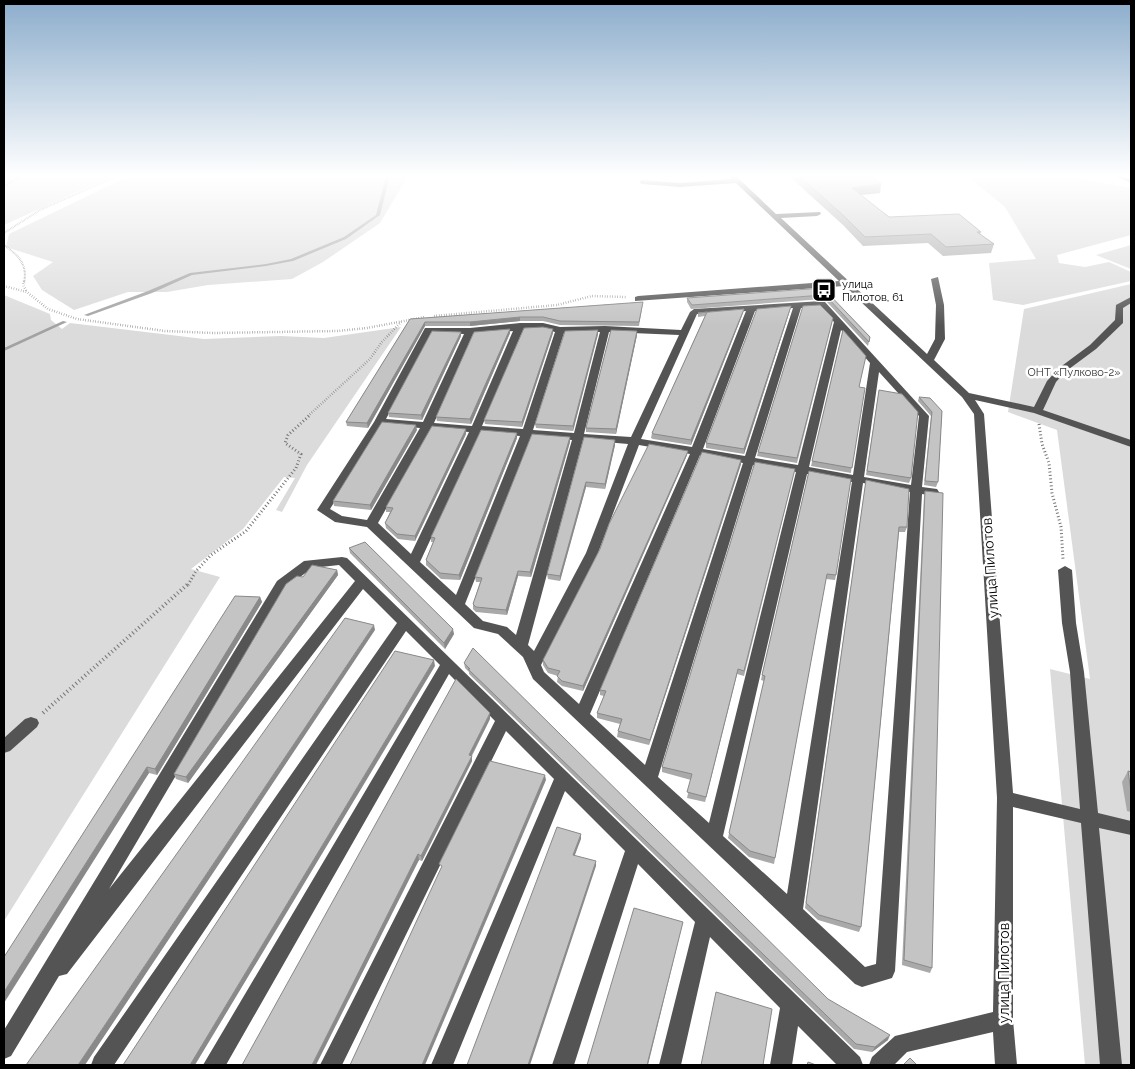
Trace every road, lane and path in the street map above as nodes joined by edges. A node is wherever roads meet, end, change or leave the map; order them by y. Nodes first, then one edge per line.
1 (15, 226) edge
2 (784, 226) edge
3 (4, 233) edge
4 (4, 245) edge
5 (935, 279) dead end
6 (845, 283) junction
7 (4, 286) edge
8 (28, 292) junction
9 (638, 299) joint
10 (1131, 300) edge
11 (798, 305) junction
12 (752, 307) junction
13 (402, 321) junction
14 (838, 322) junction
15 (520, 326) junction
16 (605, 329) junction
17 (470, 330) junction
18 (560, 330) junction
19 (684, 333) junction
20 (929, 360) junction
21 (875, 363) junction
22 (966, 395) junction
23 (1036, 411) junction
24 (378, 422) junction
25 (427, 426) junction
26 (476, 429) junction
27 (527, 433) junction
28 (578, 437) junction
29 (635, 442) junction
30 (1131, 444) edge
31 (696, 452) junction
32 (750, 461) junction
33 (803, 470) junction
34 (859, 479) junction
35 (916, 489) junction
36 (933, 492) edge
37 (371, 524) junction
38 (413, 563) junction
39 (1065, 570) joint
40 (362, 581) junction
41 (458, 606) junction
42 (405, 622) junction
43 (520, 646) junction
44 (448, 664) junction
45 (534, 665) junction
46 (582, 716) junction
47 (503, 721) junction
48 (31, 723) joint
49 (4, 747) edge
50 (562, 779) junction
51 (649, 779) junction
52 (1005, 798) junction
53 (1089, 818) junction
54 (1131, 828) edge
55 (713, 840) junction
56 (634, 850) junction
57 (793, 913) junction
58 (705, 920) junction
59 (791, 1005) junction
60 (27, 1010) junction
61 (1003, 1020) junction
62 (4, 1049) edge
63 (102, 1065) edge
64 (214, 1065) edge
65 (331, 1065) edge
66 (442, 1065) edge
67 (564, 1065) edge
68 (670, 1065) edge
69 (781, 1065) edge
70 (852, 1065) edge
71 (880, 1065) edge
72 (1006, 1065) edge
73 (1111, 1065) edge

1 - 3 path
2 - 6 street, улица Пилотов
4 - 8 path
5 - 20 street
6 - 9 street
6 - 20 street, улица Пилотов
7 - 8 path
8 - 13 path
9 - 13 path
10 - 23 street
11 - 12 street
11 - 14 street
11 - 32 street
12 - 19 street
12 - 31 street
13 - 48 path
14 - 21 street
14 - 33 street
15 - 17 street
15 - 18 street
15 - 26 street
16 - 18 street
16 - 19 street
16 - 28 street
17 - 24 street
17 - 25 street
18 - 27 street
19 - 29 street
20 - 22 street, улица Пилотов
21 - 34 street
21 - 35 street
22 - 23 street
22 - 52 street, улица Пилотов
23 - 30 street
23 - 39 path
24 - 25 street
24 - 37 street
25 - 26 street
25 - 37 street
26 - 27 street
26 - 38 street
27 - 28 street
27 - 41 street
28 - 29 street
28 - 43 street
29 - 31 street
29 - 45 street
31 - 32 street
31 - 46 street
32 - 33 street
32 - 51 street
33 - 34 street
33 - 55 street
34 - 35 street
34 - 57 street
35 - 36 street
35 - 57 street
37 - 38 street
38 - 41 street
39 - 53 street
40 - 42 street
40 - 60 street
40 - 60 street
41 - 43 street
42 - 44 street
42 - 63 street
43 - 45 street
44 - 47 street
44 - 64 street
45 - 46 street
46 - 51 street
47 - 50 street
47 - 65 street
48 - 49 street
50 - 56 street
50 - 66 street
51 - 55 street
52 - 53 street
52 - 61 street, улица Пилотов
53 - 54 street
53 - 73 street
55 - 57 street
56 - 58 street
56 - 67 street
58 - 59 street
58 - 68 street
59 - 69 street
59 - 70 street
60 - 62 street
61 - 71 street
61 - 72 street, улица Пилотов

